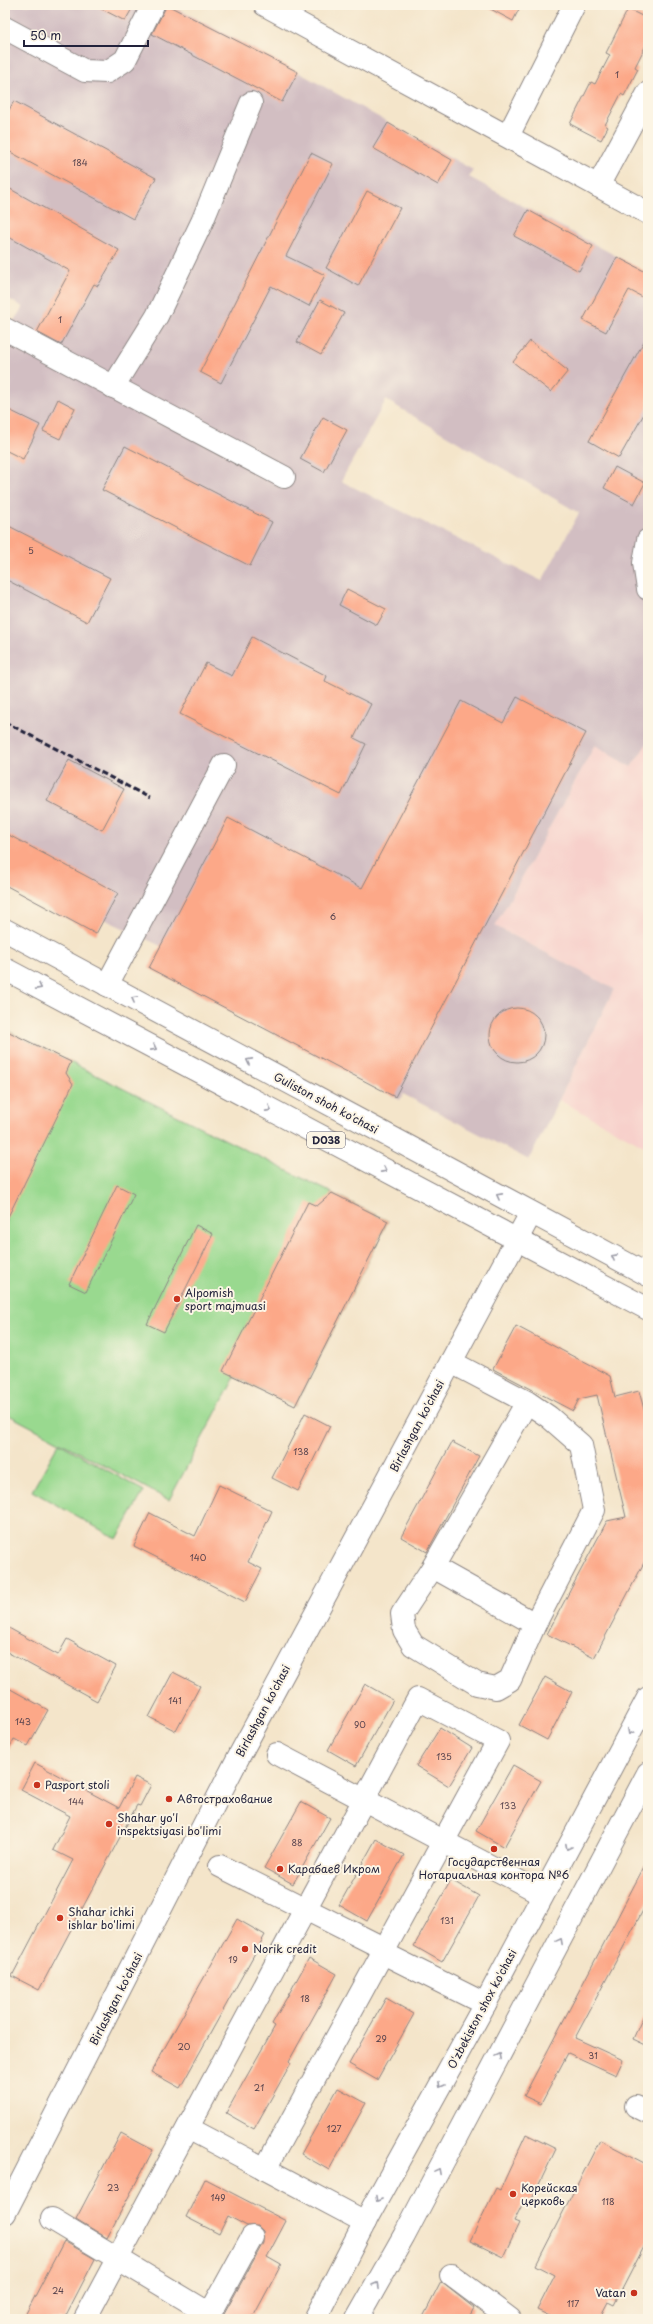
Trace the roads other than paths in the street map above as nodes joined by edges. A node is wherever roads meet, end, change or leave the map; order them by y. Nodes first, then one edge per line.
1 (153, 5) edge
2 (265, 5) edge
3 (574, 5) edge
4 (5, 28) edge
5 (648, 94) edge
6 (251, 103) dead end
7 (508, 136) junction
8 (598, 186) junction
9 (648, 212) edge
10 (5, 329) edge
11 (113, 387) junction
12 (284, 478) dead end
13 (648, 540) edge
14 (648, 589) edge
15 (224, 765) dead end
16 (6, 933) edge
17 (5, 969) edge
18 (107, 985) junction
19 (531, 1213) junction
20 (517, 1241) junction
21 (648, 1275) edge
22 (648, 1309) edge
23 (451, 1362) junction
24 (527, 1402) junction
25 (433, 1567) junction
26 (535, 1624) junction
27 (648, 1698) edge
28 (277, 1754) dead end
29 (648, 1773) edge
30 (364, 1800) junction
31 (443, 1841) junction
32 (220, 1866) dead end
33 (543, 1894) junction
34 (306, 1909) junction
35 (384, 1951) junction
36 (485, 2004) junction
37 (188, 2128) junction
38 (265, 2170) junction
39 (5, 2213) edge
40 (52, 2219) dead end
41 (365, 2222) junction
42 (252, 2237) dead end
43 (117, 2259) junction
44 (451, 2275) dead end
45 (208, 2316) edge
46 (85, 2319) edge
47 (315, 2319) edge
48 (357, 2319) edge
49 (510, 2319) edge

1 - 4 street
2 - 7 street
3 - 7 street
5 - 8 street
6 - 11 street
7 - 8 street
8 - 9 street
10 - 11 street
11 - 12 street
13 - 14 street
15 - 18 street
16 - 18 street, Guliston shoh ko'chasi
17 -> 20 street, D038
19 -> 18 street, Guliston shoh ko'chasi
19 - 20 street, Birlashgan ko'chasi
21 -> 19 street, Guliston shoh ko'chasi
20 - 22 street, D038
20 - 23 street, Birlashgan ko'chasi
23 - 24 street
23 - 39 street, Birlashgan ko'chasi
24 - 25 street
24 - 26 street
25 - 26 street
25 - 26 street
27 -> 33 street, O'zbekiston shox ko'chasi
28 - 30 street
48 -> 29 street
30 - 31 street
30 - 31 street
30 - 34 street
31 - 33 street
31 - 35 street
32 - 34 street
33 - 36 street, O'zbekiston shox ko'chasi
34 - 35 street
34 - 37 street
35 - 36 street
35 - 38 street
36 -> 41 street, O'zbekiston shox ko'chasi
37 - 38 street
37 - 43 street
38 - 41 street
40 - 43 street
41 - 47 street, O'zbekiston shox ko'chasi
42 - 45 street
43 - 45 street
43 - 46 street
44 - 49 street

